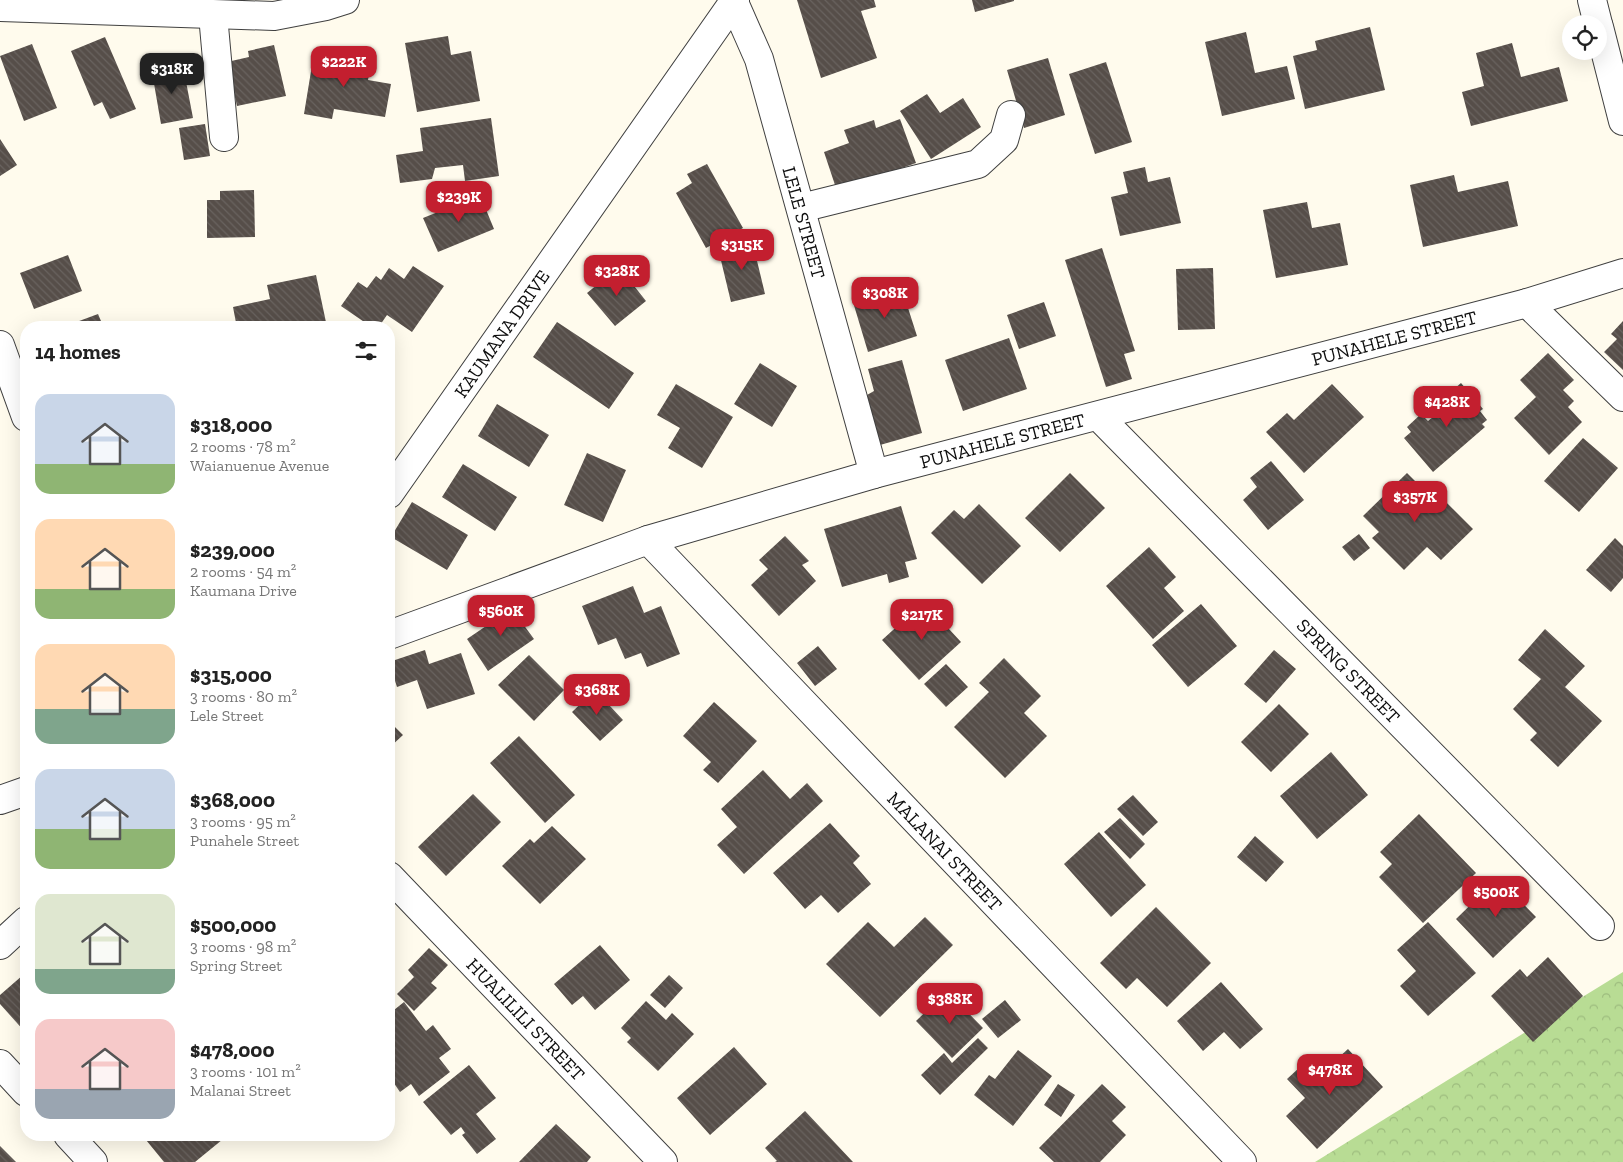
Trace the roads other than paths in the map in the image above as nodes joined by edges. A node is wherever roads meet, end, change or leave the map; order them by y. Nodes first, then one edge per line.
1 (345, 0) edge
2 (734, 0) edge
3 (1592, 0) edge
4 (0, 7) edge
5 (213, 15) junction
6 (1596, 15) edge
7 (1607, 60) edge
8 (1011, 115) dead end
9 (1623, 121) edge
10 (224, 137) dead end
11 (801, 208) junction
12 (1623, 273) edge
13 (1526, 303) junction
14 (0, 345) edge
15 (1623, 397) edge
16 (20, 400) edge
17 (1099, 417) junction
18 (874, 474) junction
19 (395, 485) edge
20 (648, 540) junction
21 (418, 623) junction
22 (395, 627) edge
23 (395, 633) edge
24 (20, 792) edge
25 (0, 800) edge
26 (395, 882) edge
27 (1600, 926) dead end
28 (20, 927) edge
29 (0, 945) edge
30 (0, 1064) edge
31 (20, 1086) edge
32 (74, 1141) edge
33 (93, 1162) edge
34 (663, 1162) edge
35 (1242, 1162) edge

1 - 5 street
2 - 11 street, LELE STREET
2 - 19 street, KAUMANA DRIVE
3 - 6 street
4 - 5 street
5 - 10 street
7 - 9 street
8 - 11 street
11 - 18 street, LELE STREET
12 - 13 street, PUNAHELE STREET
13 - 15 street
13 - 17 street, PUNAHELE STREET
14 - 16 street
17 - 18 street, PUNAHELE STREET
17 - 27 street, SPRING STREET
18 - 20 street, PUNAHELE STREET
20 - 21 street, PUNAHELE STREET
20 - 35 street, MALANAI STREET
21 - 22 street
21 - 23 street, PUNAHELE STREET
24 - 25 street
26 - 34 street, HUALILILI STREET
28 - 29 street
30 - 31 street
32 - 33 street

